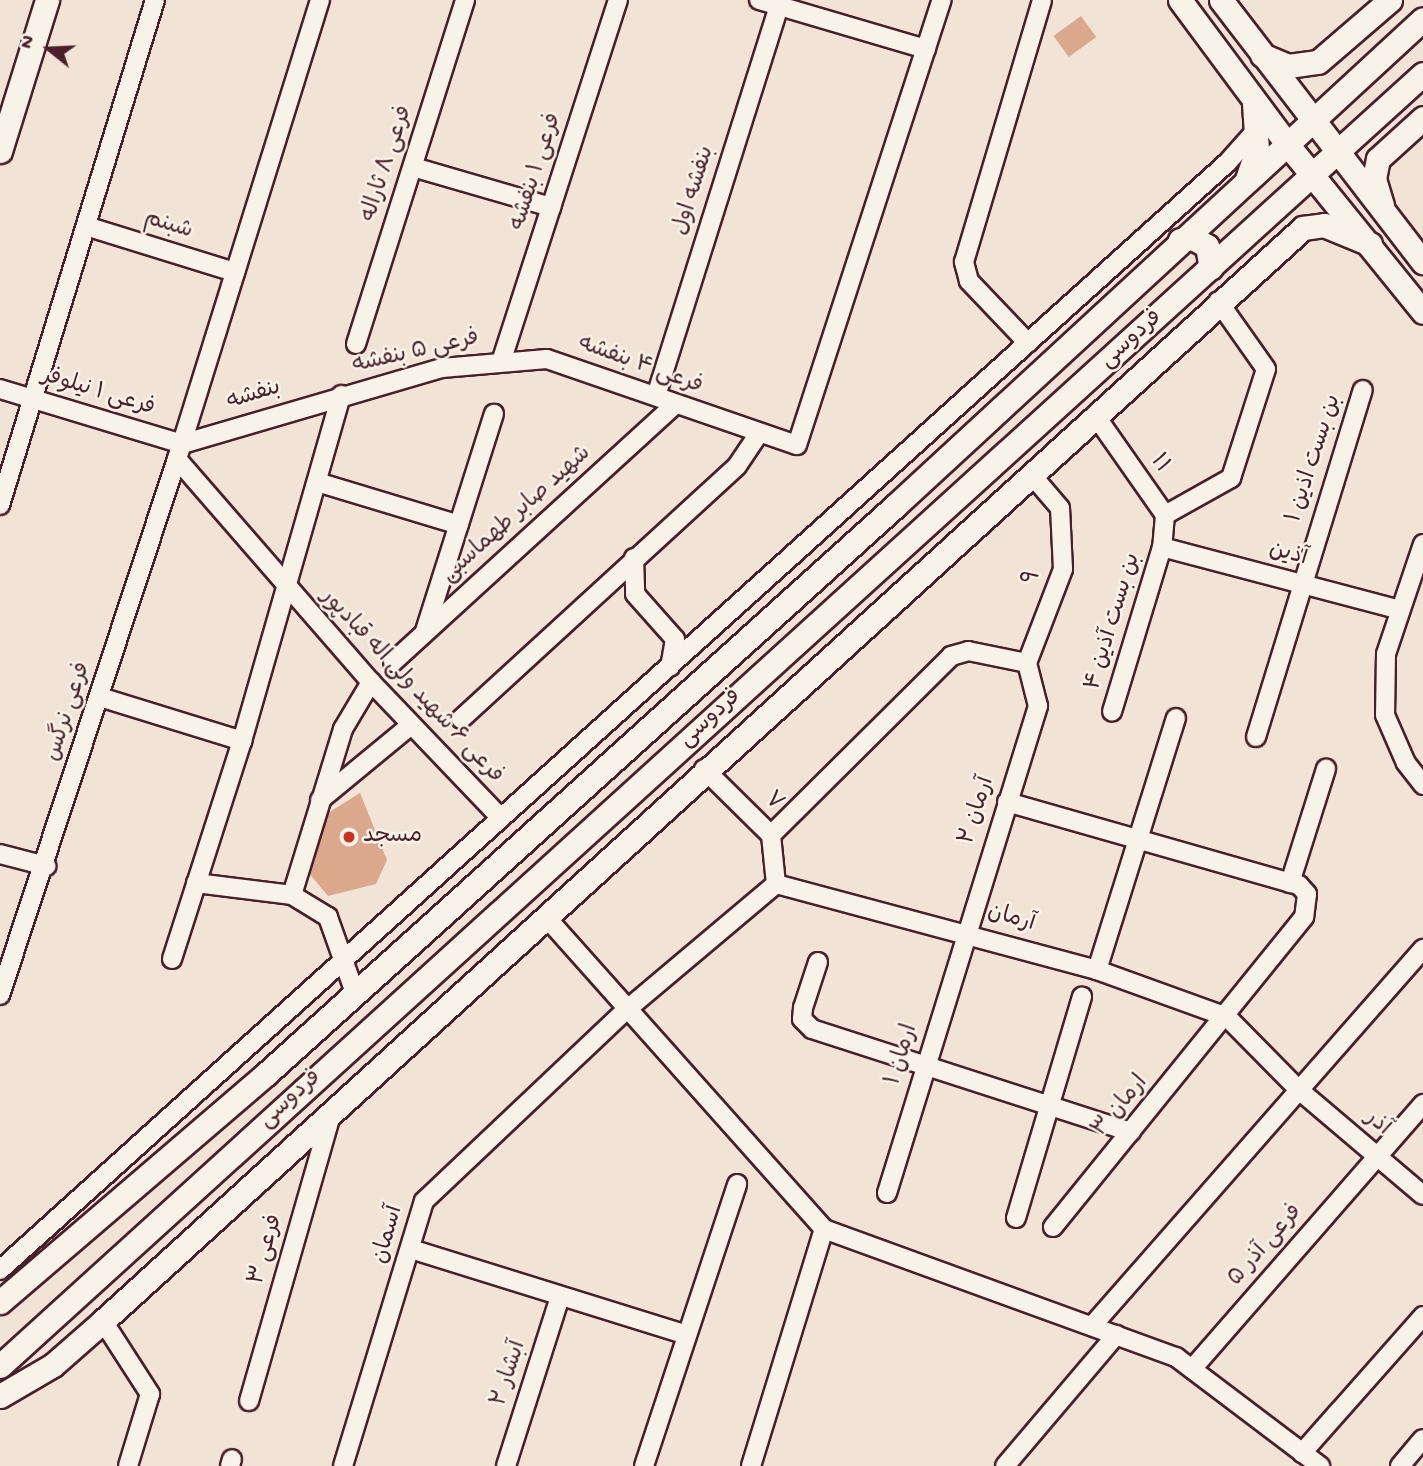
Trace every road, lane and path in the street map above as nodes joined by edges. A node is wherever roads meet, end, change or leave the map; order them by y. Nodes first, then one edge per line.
1 (47, 0) edge
2 (155, 0) edge
3 (320, 0) edge
4 (465, 0) edge
5 (618, 0) edge
6 (759, 0) edge
7 (942, 0) edge
8 (1042, 0) edge
9 (1180, 0) edge
10 (1221, 0) edge
11 (1390, 0) edge
12 (780, 3) edge
13 (1423, 19) edge
14 (926, 49) junction
15 (1256, 50) junction
16 (1423, 74) edge
17 (1253, 97) junction
18 (1423, 118) edge
19 (1311, 122) junction
20 (1259, 127) junction
21 (1287, 144) junction
22 (0, 151) edge
23 (1336, 154) junction
24 (413, 167) junction
25 (1313, 177) junction
26 (1246, 181) junction
27 (551, 207) junction
28 (1384, 211) junction
29 (86, 226) junction
30 (1180, 240) junction
31 (1370, 244) junction
32 (1423, 261) edge
33 (1212, 268) junction
34 (235, 272) junction
35 (1218, 301) junction
36 (1423, 312) edge
37 (1028, 343) junction
38 (356, 344) dead end
39 (502, 359) junction
40 (0, 389) edge
41 (1363, 390) dead end
42 (341, 396) junction
43 (656, 396) junction
44 (33, 399) junction
45 (674, 405) junction
46 (494, 414) dead end
47 (1096, 415) junction
48 (759, 433) junction
49 (179, 451) junction
50 (1031, 474) junction
51 (317, 482) junction
52 (0, 505) edge
53 (1165, 515) junction
54 (459, 525) junction
55 (1423, 544) edge
56 (1163, 547) junction
57 (634, 558) junction
58 (1301, 583) junction
59 (287, 589) junction
60 (1400, 610) junction
61 (425, 633) junction
62 (393, 662) dead end
63 (1027, 663) junction
64 (670, 667) junction
65 (371, 682) junction
66 (100, 697) junction
67 (1112, 712) dead end
68 (1176, 718) dead end
69 (461, 719) dead end
70 (411, 724) junction
71 (1256, 737) dead end
72 (242, 740) junction
73 (574, 752) junction
74 (704, 769) junction
75 (1325, 769) dead end
76 (594, 777) junction
77 (1423, 785) edge
78 (320, 800) junction
79 (1007, 802) junction
80 (501, 818) junction
81 (771, 835) junction
82 (1138, 839) junction
83 (0, 854) edge
84 (46, 866) junction
85 (196, 883) junction
86 (1290, 883) junction
87 (776, 884) junction
88 (292, 895) junction
89 (545, 917) junction
90 (965, 932) junction
91 (1423, 949) edge
92 (172, 959) dead end
93 (346, 962) junction
94 (818, 962) dead end
95 (1097, 970) junction
96 (355, 993) junction
97 (0, 995) edge
98 (1082, 997) dead end
99 (625, 1011) junction
100 (1227, 1017) junction
101 (926, 1065) junction
102 (1299, 1090) junction
103 (1423, 1104) edge
104 (1049, 1105) junction
105 (332, 1112) junction
106 (1131, 1132) junction
107 (1378, 1156) junction
108 (737, 1184) dead end
109 (887, 1193) dead end
110 (1423, 1195) edge
111 (1016, 1218) dead end
112 (1053, 1227) dead end
113 (824, 1229) junction
114 (411, 1250) junction
115 (0, 1270) edge
116 (560, 1297) junction
117 (0, 1301) edge
118 (1423, 1316) edge
119 (103, 1321) junction
120 (1092, 1326) junction
121 (687, 1335) junction
122 (1116, 1335) junction
123 (0, 1366) edge
124 (1192, 1369) junction
125 (0, 1396) edge
126 (249, 1401) dead end
127 (1423, 1439) edge
128 (1302, 1452) junction
129 (128, 1466) edge
130 (343, 1466) edge
131 (506, 1466) edge
132 (644, 1466) edge
133 (751, 1466) edge
134 (1005, 1466) edge
135 (1320, 1466) edge
136 (1400, 1466) edge

1 - 22 street
2 - 29 street
3 - 34 street, فرعی نرگس
4 - 24 street, فرعی ۸ ثاراله
5 - 27 street, فرعی ۱ بنفشه
6 - 12 street
7 - 14 street
8 - 37 street
9 - 17 street
10 - 15 street
11 - 15 street
12 - 14 street
12 - 43 street, بنفشه اول
13 - 19 street, فردوسی
14 - 48 street, فرعی ۴ بنفشه
15 - 19 street
16 - 23 street, فردوسی
17 - 20 street
17 - 21 street
18 - 28 street
19 - 21 street, فردوسی
19 - 23 street
20 - 26 street
20 - 37 street
21 - 25 street
21 - 26 street, فردوسی
23 - 25 street, فردوسی
23 - 28 street
24 - 27 street
24 - 38 street, فرعی ۸ ثاراله
25 - 31 street
25 - 33 street, فردوسی
26 - 30 street, فردوسی
27 - 39 street, فرعی ۱ بنفشه
28 - 32 street
29 - 34 street, شبنم
29 - 44 street
30 - 33 street
30 - 76 street, فردوسی
31 - 35 street
31 - 36 street
33 - 123 street, فردوسی
34 - 49 street, فرعی نرگس
35 - 47 street
35 - 53 street
37 - 64 street
39 - 42 street, فرعی ۵ بنفشه
39 - 43 street, فرعی ۴ بنفشه
40 - 44 street, فرعی ۱ نیلوفر
41 - 58 street, بن بست اذین ۱
42 - 49 street, بنفشه
42 - 51 street
43 - 45 street, فرعی ۴ بنفشه
44 - 49 street, فرعی ۱ نیلوفر
44 - 52 street
45 - 48 street, فرعی ۴ بنفشه
45 - 61 street, شهید صابر طهماسبی
46 - 54 street
47 - 50 street
47 - 53 street, ۱۱
48 - 57 street
49 - 59 street, فرعی ۶ شهید ولی اله قبادپور
49 - 66 street, فرعی نرگس
50 - 63 street, ۹
50 - 74 street
51 - 54 street
51 - 59 street
53 - 56 street
54 - 61 street
55 - 60 street
56 - 58 street, آذین
56 - 67 street, بن بست آذین ۴
57 - 64 street
57 - 69 street
58 - 60 street, آذین
58 - 71 street, بن بست اذین ۱
59 - 65 street, فرعی ۶ شهید ولی اله قبادپور
59 - 72 street
60 - 77 street
61 - 62 street, شهید صابر طهماسبی
63 - 79 street, آرمان ۲
63 - 81 street
64 - 73 street
65 - 70 street, فرعی ۶ شهید ولی اله قبادپور
65 - 78 street
66 - 72 street
66 - 84 street, فرعی نرگس
68 - 82 street
70 - 78 street
70 - 80 street, فرعی ۶ شهید ولی اله قبادپور
72 - 85 street
73 - 76 street
73 - 80 street
74 - 81 street, ۷
74 - 89 street
75 - 86 street
76 - 96 street, فردوسی
78 - 88 street
79 - 82 street
79 - 90 street, آرمان ۲
80 - 93 street
81 - 87 street, ۷
82 - 86 street
82 - 95 street
83 - 84 street
84 - 97 street, فرعی نرگس
85 - 88 street
85 - 92 street
86 - 100 street, ارمان ۳
87 - 90 street, آرمان
87 - 99 street, آسمان
88 - 93 street
89 - 99 street
89 - 105 street
90 - 95 street, آرمان
90 - 101 street, ارمان ۱
91 - 102 street
93 - 96 street
93 - 115 street
94 - 101 street
95 - 100 street, آرمان
96 - 117 street, فردوسی
98 - 104 street
99 - 113 street
99 - 114 street, آسمان
100 - 102 street, آذر
100 - 106 street, ارمان ۳
101 - 104 street
101 - 109 street, ارمان ۱
102 - 107 street, آذر
102 - 120 street
103 - 107 street, فرعی آذر ۵
104 - 106 street
104 - 111 street
105 - 119 street
105 - 126 street, فرعی ۳
106 - 112 street, ارمان ۳
107 - 110 street, آذر
107 - 124 street, فرعی آذر ۵
108 - 121 street
113 - 120 street
113 - 133 street
114 - 116 street
114 - 130 street, آسمان
116 - 121 street
116 - 131 street, آبشار ۲
118 - 128 street
119 - 125 street
119 - 129 street
120 - 122 street
121 - 132 street
122 - 124 street
122 - 134 street
124 - 128 street
127 - 136 street
128 - 135 street

